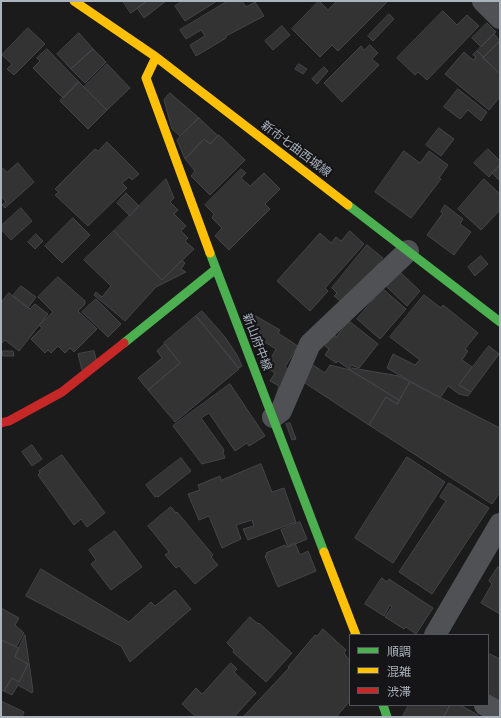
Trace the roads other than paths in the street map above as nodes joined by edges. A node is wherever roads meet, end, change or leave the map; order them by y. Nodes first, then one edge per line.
1 (74, 1) edge
2 (483, 1) edge
3 (500, 18) edge
4 (156, 57) junction
5 (408, 251) junction
6 (216, 269) junction
7 (500, 322) edge
8 (273, 417) junction
9 (1, 423) edge
10 (500, 524) edge
11 (356, 634) edge
12 (436, 634) edge
13 (383, 706) edge
14 (487, 706) edge
15 (500, 713) edge
16 (387, 717) edge

1 - 4 main road, 新市七曲西城線
2 - 3 street
4 - 5 main road, 新市七曲西城線
4 - 6 main road, 新山府中線
5 - 7 main road, 新市七曲西城線
5 - 8 street
6 - 8 main road, 新山府中線
6 - 9 main road
8 - 11 main road, 新山府中線
10 - 12 street
13 - 16 main road
14 - 15 street

